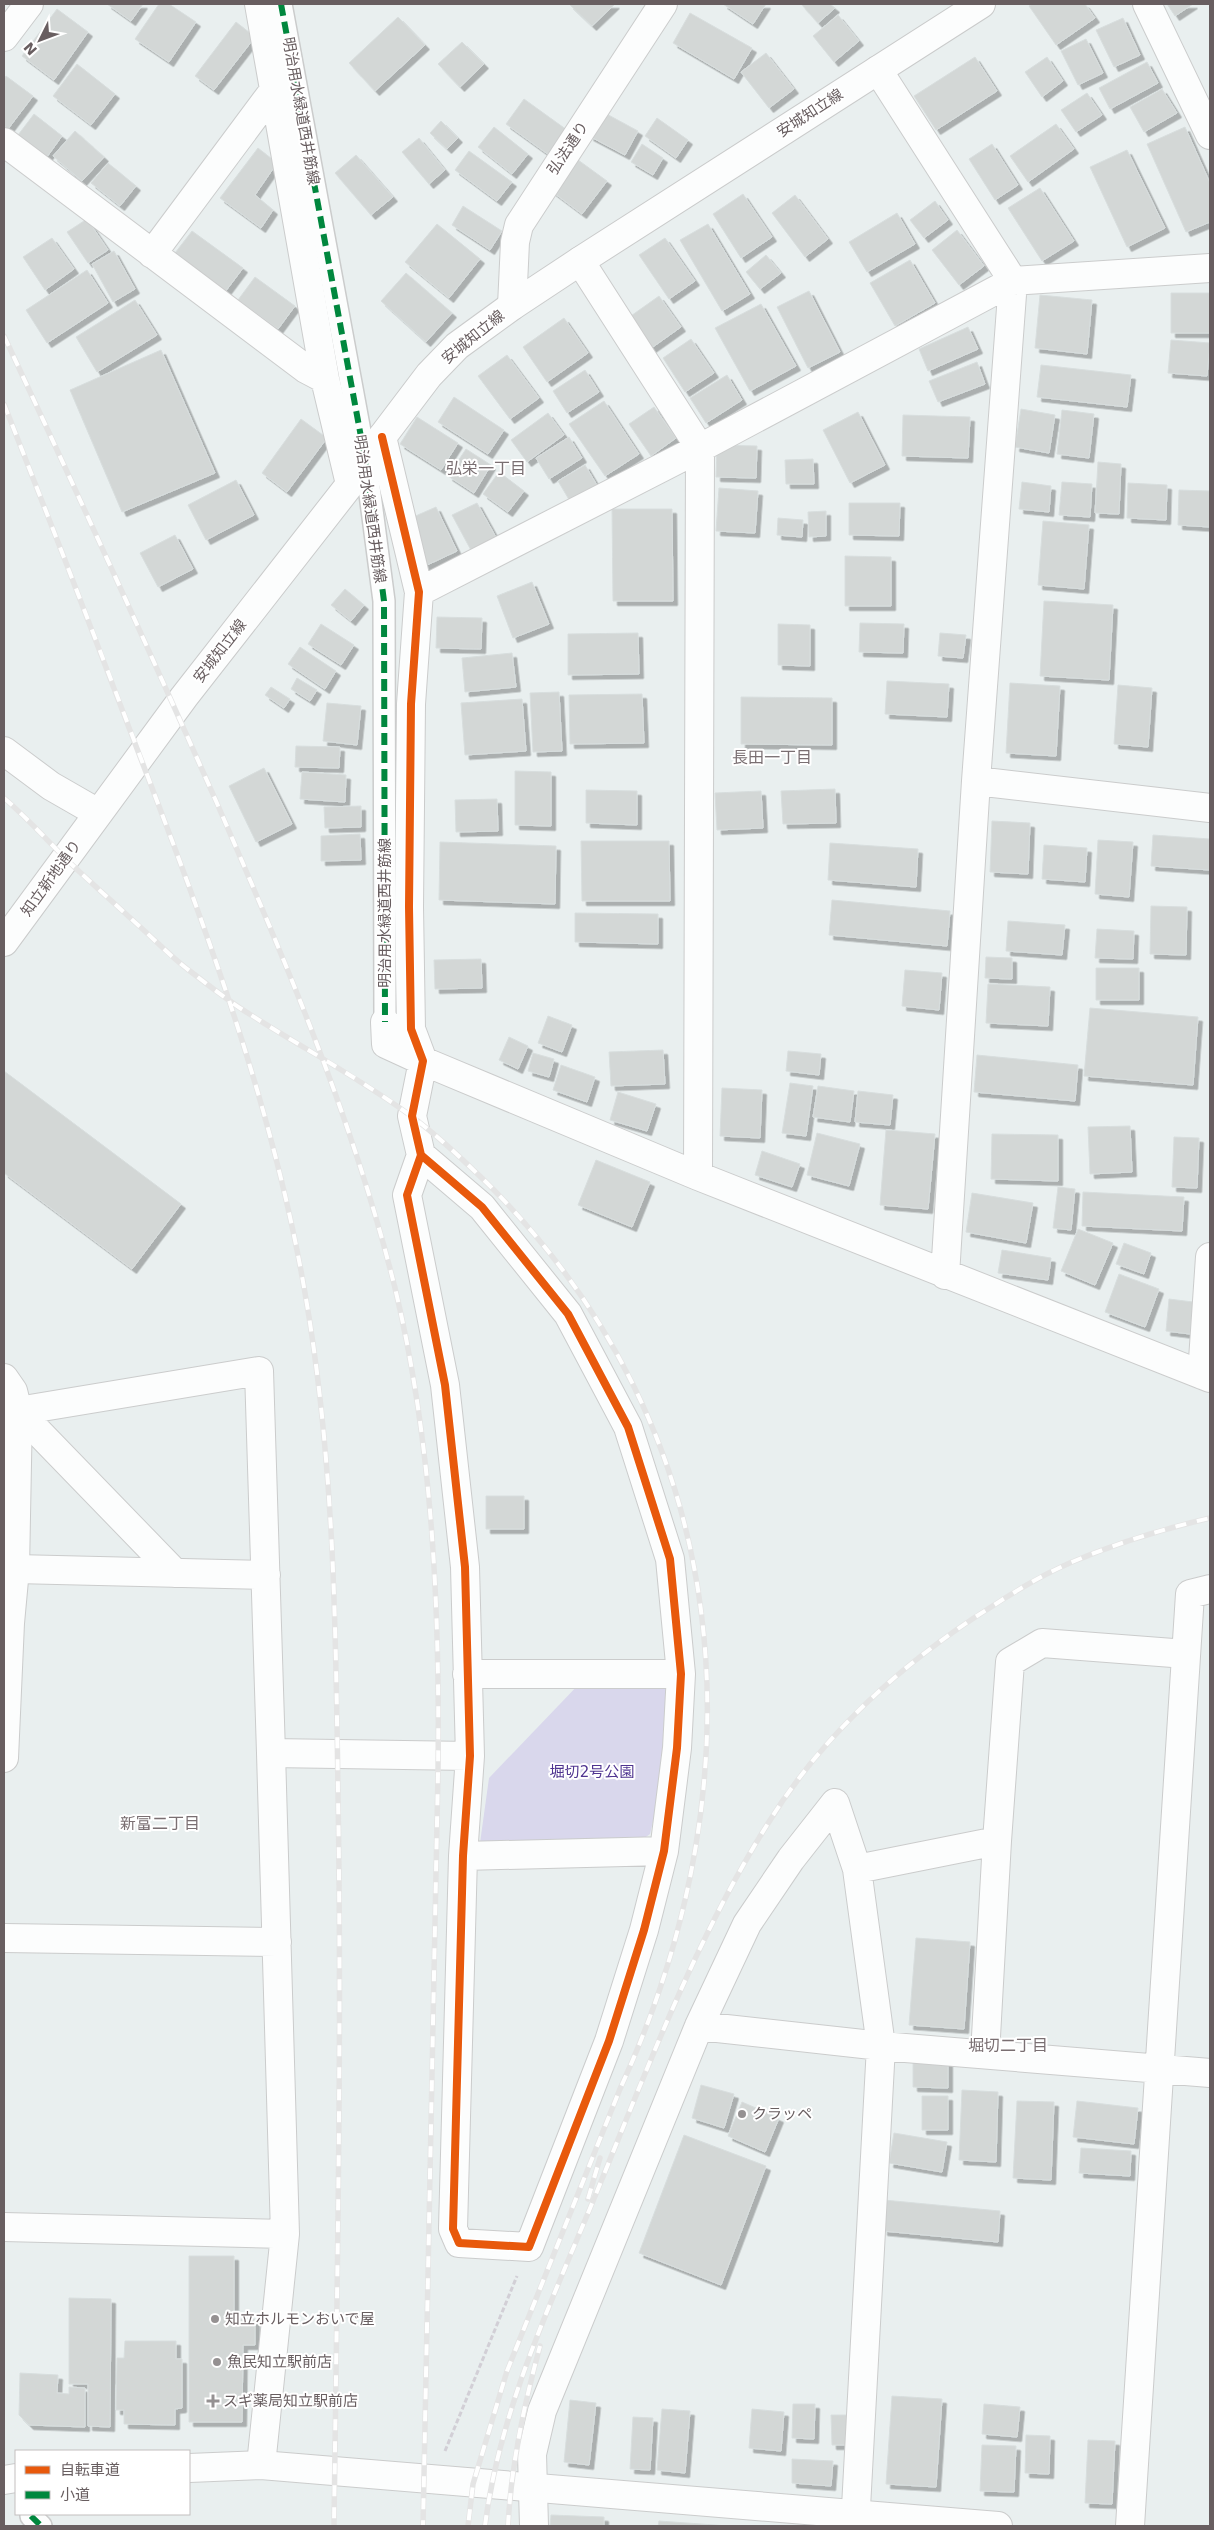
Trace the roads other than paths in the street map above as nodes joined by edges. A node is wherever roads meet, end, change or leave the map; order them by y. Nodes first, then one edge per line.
1 (29, 4) edge
2 (259, 4) edge
3 (281, 4) edge
4 (663, 4) edge
5 (981, 4) edge
6 (1147, 4) edge
7 (4, 37) edge
8 (878, 70) junction
9 (274, 90) junction
10 (1208, 124) edge
11 (4, 142) edge
12 (152, 254) junction
13 (580, 261) junction
14 (1210, 268) edge
15 (1013, 281) junction
16 (512, 306) junction
17 (325, 380) junction
18 (382, 437) junction
19 (700, 448) junction
20 (358, 474) junction
21 (418, 592) junction
22 (4, 751) edge
23 (976, 781) junction
24 (1210, 808) edge
25 (98, 813) junction
26 (4, 942) edge
27 (386, 1022) joint
28 (423, 1061) junction
29 (421, 1155) junction
30 (698, 1176) junction
31 (1210, 1257) edge
32 (945, 1275) junction
33 (1206, 1376) edge
34 (4, 1378) edge
35 (18, 1412) junction
36 (15, 1569) junction
37 (175, 1573) junction
38 (266, 1575) junction
39 (1210, 1589) edge
40 (7, 1620) edge
41 (1186, 1654) junction
42 (467, 1674) junction
43 (681, 1674) junction
44 (271, 1753) junction
45 (470, 1756) junction
46 (4, 1758) edge
47 (997, 1841) junction
48 (664, 1851) junction
49 (463, 1856) junction
50 (857, 1869) junction
51 (4, 1938) edge
52 (277, 1942) junction
53 (699, 2026) junction
54 (881, 2046) junction
55 (985, 2054) junction
56 (1159, 2068) junction
57 (1210, 2073) edge
58 (4, 2227) edge
59 (285, 2234) junction
60 (261, 2465) junction
61 (190, 2468) edge
62 (533, 2489) junction
63 (855, 2520) edge
64 (534, 2526) edge
65 (998, 2526) edge
66 (1130, 2526) edge

1 - 7 street
2 - 9 street
3 - 20 street, 明治用水緑道西井筋線
4 - 16 street, 弘法通り
5 - 8 street, 安城知立線
6 - 10 street
8 - 13 street, 安城知立線
8 - 15 street
9 - 12 street
9 - 17 street
11 - 12 street
12 - 17 street
13 - 16 street, 安城知立線
13 - 19 street
14 - 15 street
15 - 19 street
15 - 23 street
16 - 18 street, 安城知立線
17 - 20 street
18 - 20 street, 安城知立線
18 - 21 street
19 - 21 street
19 - 30 street
20 - 25 street, 安城知立線
20 - 27 street, 明治用水緑道西井筋線
21 - 28 street
22 - 25 street
23 - 24 street
23 - 32 street
25 - 26 street, 知立新地通り
27 - 28 street
28 - 29 street
28 - 30 street
29 - 42 street
29 - 43 street
30 - 32 street
31 - 33 street
32 - 33 street
34 - 35 street
35 - 36 street
35 - 37 street
35 - 38 street
36 - 37 street
36 - 40 street
37 - 38 street
38 - 44 street
39 - 41 street
40 - 46 street
41 - 47 street
41 - 56 street
42 - 43 street
42 - 45 street
43 - 48 street
44 - 45 street
44 - 52 street
45 - 49 street
47 - 50 street
47 - 55 street
48 - 49 street
48 - 49 street
50 - 53 street
50 - 54 street
51 - 52 street
52 - 59 street
53 - 54 street
53 - 62 street
54 - 55 street
54 - 63 street
55 - 56 street
56 - 57 street
56 - 66 street
58 - 59 street
59 - 60 street
60 - 61 street
60 - 62 street
62 - 63 street
62 - 64 street
63 - 65 street

